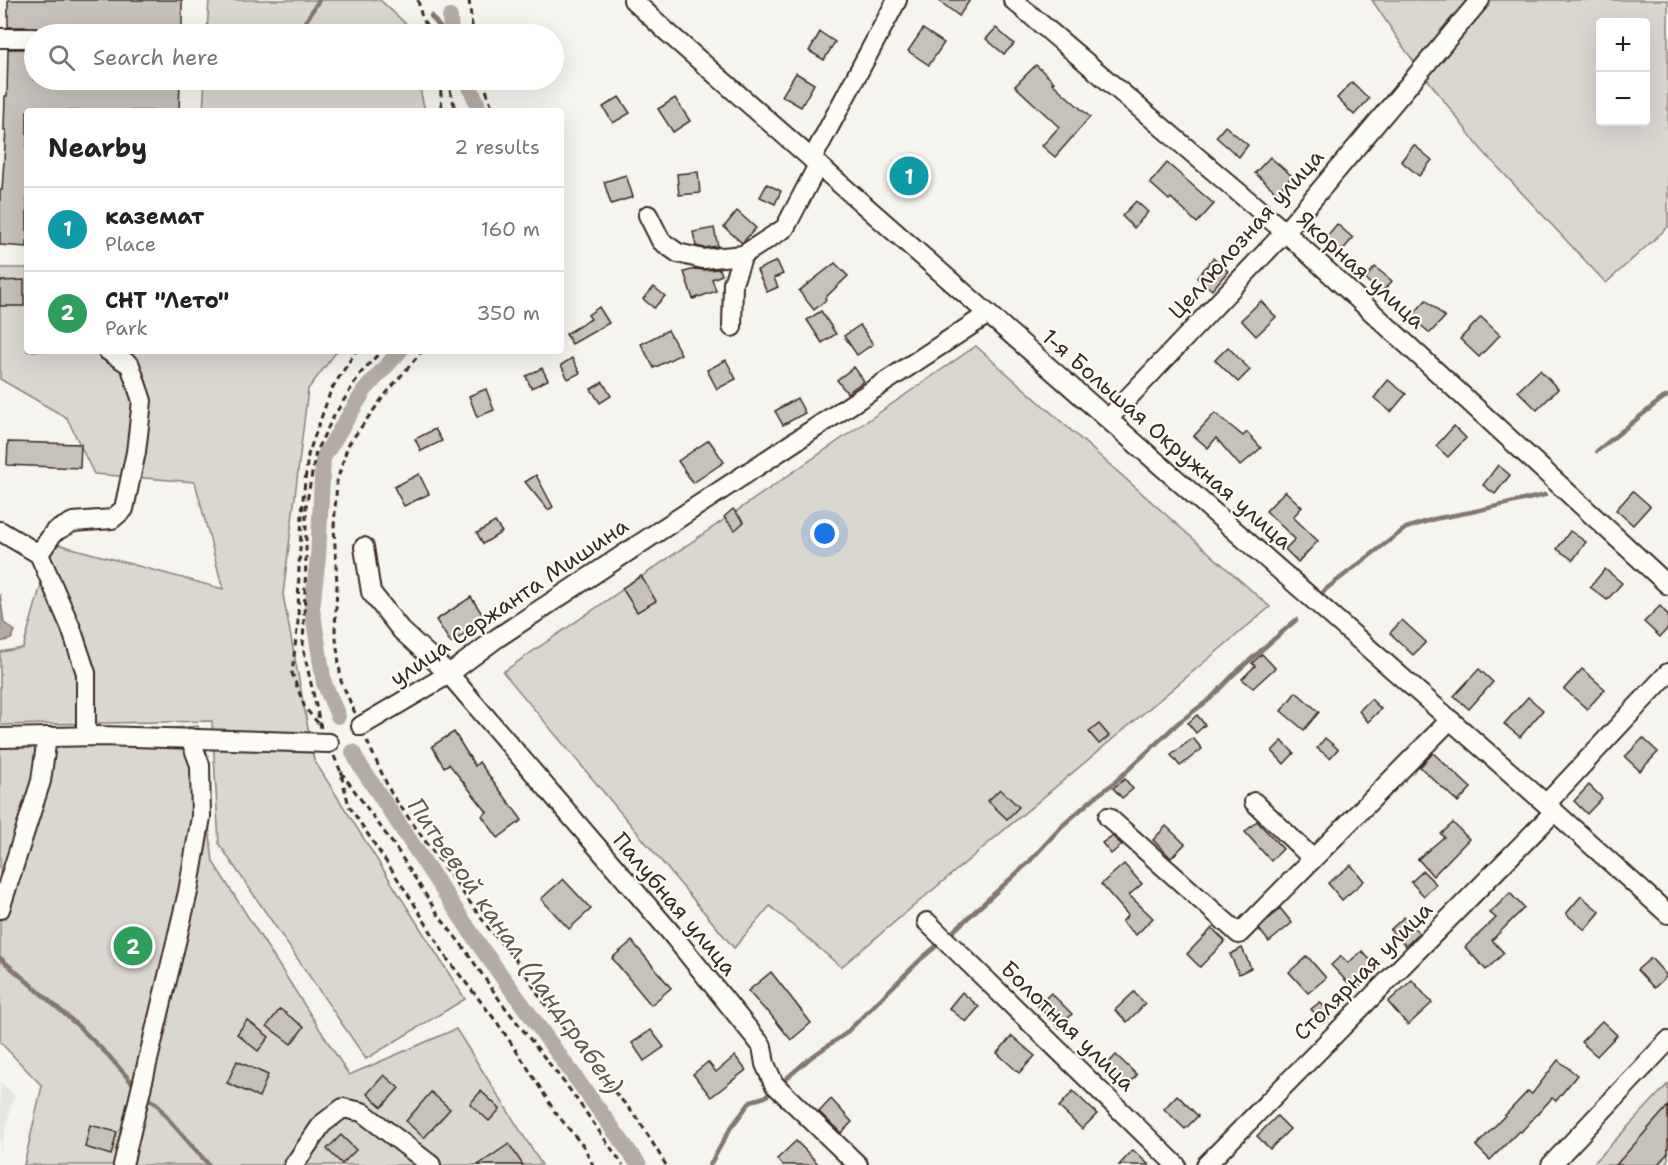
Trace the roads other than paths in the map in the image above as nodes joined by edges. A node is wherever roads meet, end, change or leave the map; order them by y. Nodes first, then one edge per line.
1 (633, 0) edge
2 (897, 0) edge
3 (1013, 0) edge
4 (1480, 0) edge
5 (0, 38) edge
6 (24, 38) edge
7 (815, 162) junction
8 (648, 215) dead end
9 (1285, 232) junction
10 (743, 255) junction
11 (988, 314) junction
12 (732, 327) dead end
13 (117, 354) edge
14 (1108, 419) junction
15 (0, 531) edge
16 (364, 547) dead end
17 (39, 554) junction
18 (1668, 585) edge
19 (1668, 673) edge
20 (449, 674) junction
21 (1450, 720) junction
22 (361, 726) road end
23 (86, 736) junction
24 (47, 737) junction
25 (0, 738) edge
26 (190, 738) junction
27 (329, 743) dead end
28 (1254, 802) dead end
29 (1550, 808) junction
30 (1108, 817) dead end
31 (1313, 859) junction
32 (0, 909) edge
33 (1668, 914) edge
34 (927, 922) dead end
35 (1667, 1044) edge
36 (123, 1165) edge
37 (294, 1165) edge
38 (430, 1165) edge
39 (858, 1165) edge
40 (1176, 1165) edge
41 (1206, 1165) edge
42 (1551, 1165) edge

1 - 7 street, 1-я Большая Окружная улица
2 - 7 street
3 - 9 street, Якорная улица
4 - 9 street, Целлюлозная улица
5 - 6 street
7 - 10 street
7 - 11 street, 1-я Большая Окружная улица
8 - 10 street
9 - 14 street, Целлюлозная улица
9 - 18 street, Якорная улица
10 - 12 street
11 - 14 street, 1-я Большая Окружная улица
11 - 20 street, улица Сержанта Мишина
13 - 17 street
14 - 21 street, 1-я Большая Окружная улица
15 - 17 street
16 - 20 street, Палубная улица
17 - 23 street
19 - 29 street, Столярная улица
20 - 22 street, улица Сержанта Мишина
20 - 39 street, Палубная улица
21 - 29 street, 1-я Большая Окружная улица
21 - 31 street
23 - 24 street
23 - 26 street
24 - 25 street
24 - 32 street
26 - 27 street
26 - 36 street
28 - 31 street
29 - 33 street, 1-я Большая Окружная улица
29 - 41 street, Столярная улица
30 - 31 street
34 - 40 street, Болотная улица
35 - 42 street
37 - 38 street

